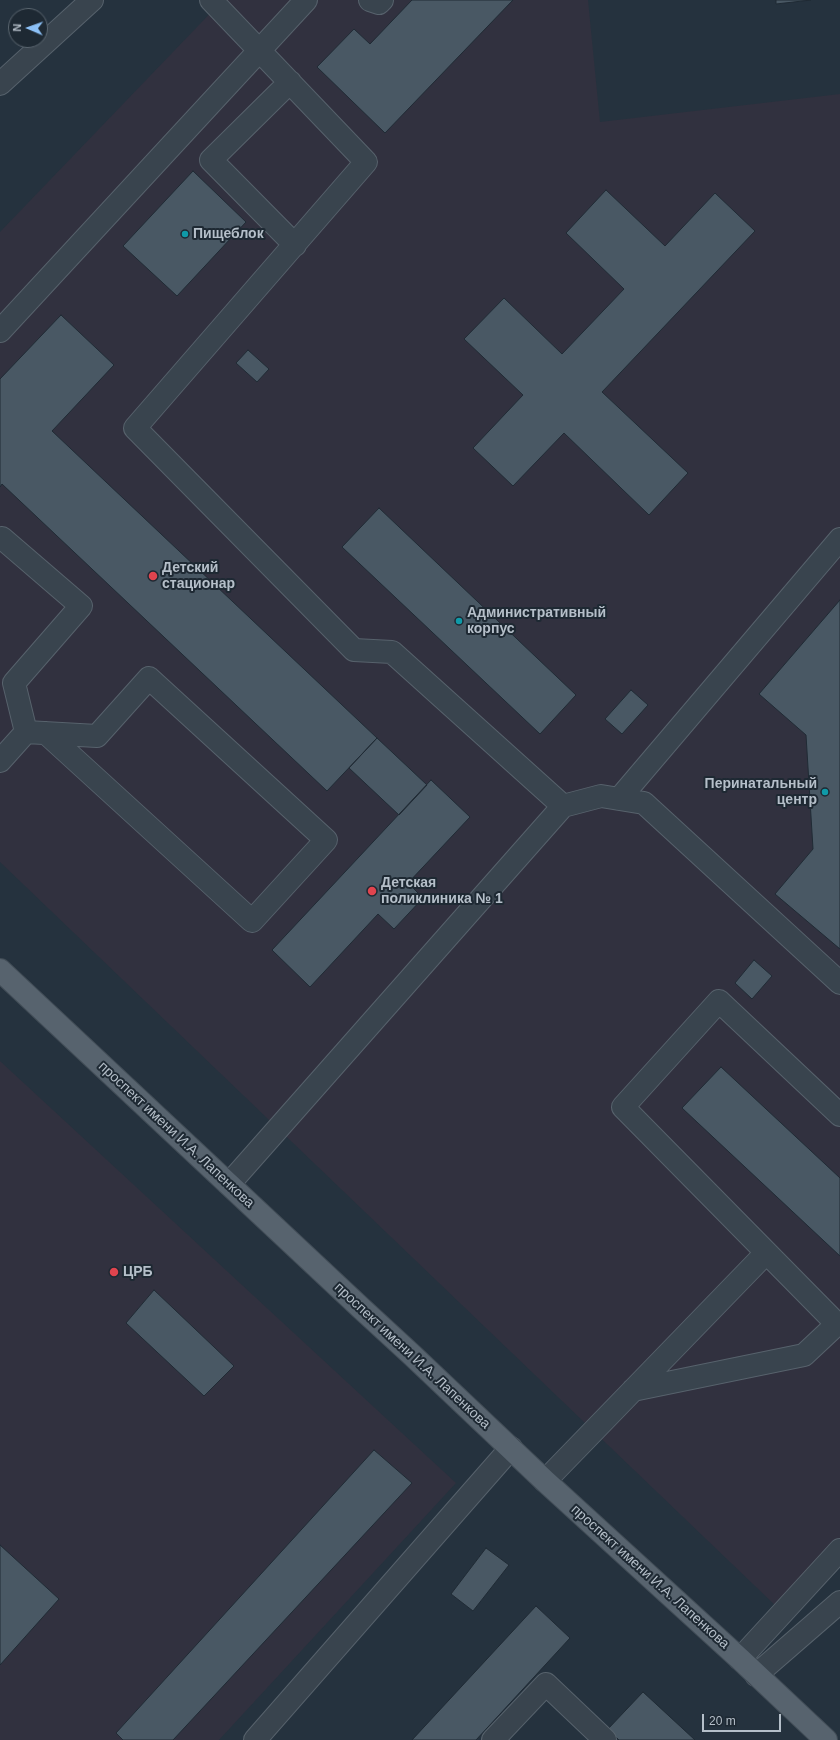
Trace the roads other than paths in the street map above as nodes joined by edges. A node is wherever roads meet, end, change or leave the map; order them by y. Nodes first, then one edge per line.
1 (92, 0) edge
2 (211, 0) edge
3 (306, 0) edge
4 (370, 0) edge
5 (382, 0) edge
6 (260, 50) junction
7 (290, 82) junction
8 (0, 84) edge
9 (295, 245) junction
10 (0, 331) edge
11 (2, 538) dead end
12 (840, 539) edge
13 (0, 688) edge
14 (21, 711) junction
15 (36, 733) junction
16 (0, 762) edge
17 (619, 799) junction
18 (563, 806) junction
19 (0, 970) edge
20 (840, 983) edge
21 (840, 1115) edge
22 (229, 1184) junction
23 (766, 1254) junction
24 (838, 1325) edge
25 (633, 1390) junction
26 (510, 1448) junction
27 (544, 1480) junction
28 (840, 1550) edge
29 (840, 1602) edge
30 (740, 1659) junction
31 (756, 1675) junction
32 (255, 1740) edge
33 (493, 1740) edge
34 (605, 1740) edge
35 (826, 1740) edge

1 - 8 street
2 - 6 street
3 - 6 street
4 - 5 street
6 - 7 street
6 - 10 street
7 - 9 street
7 - 9 street
9 - 18 street
11 - 14 street
12 - 17 street
13 - 14 street
14 - 15 street
15 - 15 street
15 - 16 street
17 - 18 street
17 - 20 street
18 - 22 street
19 - 22 main road, проспект имени И.А. Лапенкова
21 - 23 street
22 - 26 main road, проспект имени И.А. Лапенкова
23 - 24 street
23 - 25 street
24 - 25 street
25 - 27 street
26 - 27 main road, проспект имени И.А. Лапенкова
26 - 32 street
27 - 30 main road, проспект имени И.А. Лапенкова
28 - 30 street
29 - 31 street
30 - 31 main road, проспект имени И.А. Лапенкова
31 - 35 main road, проспект имени И.А. Лапенкова
33 - 34 street

